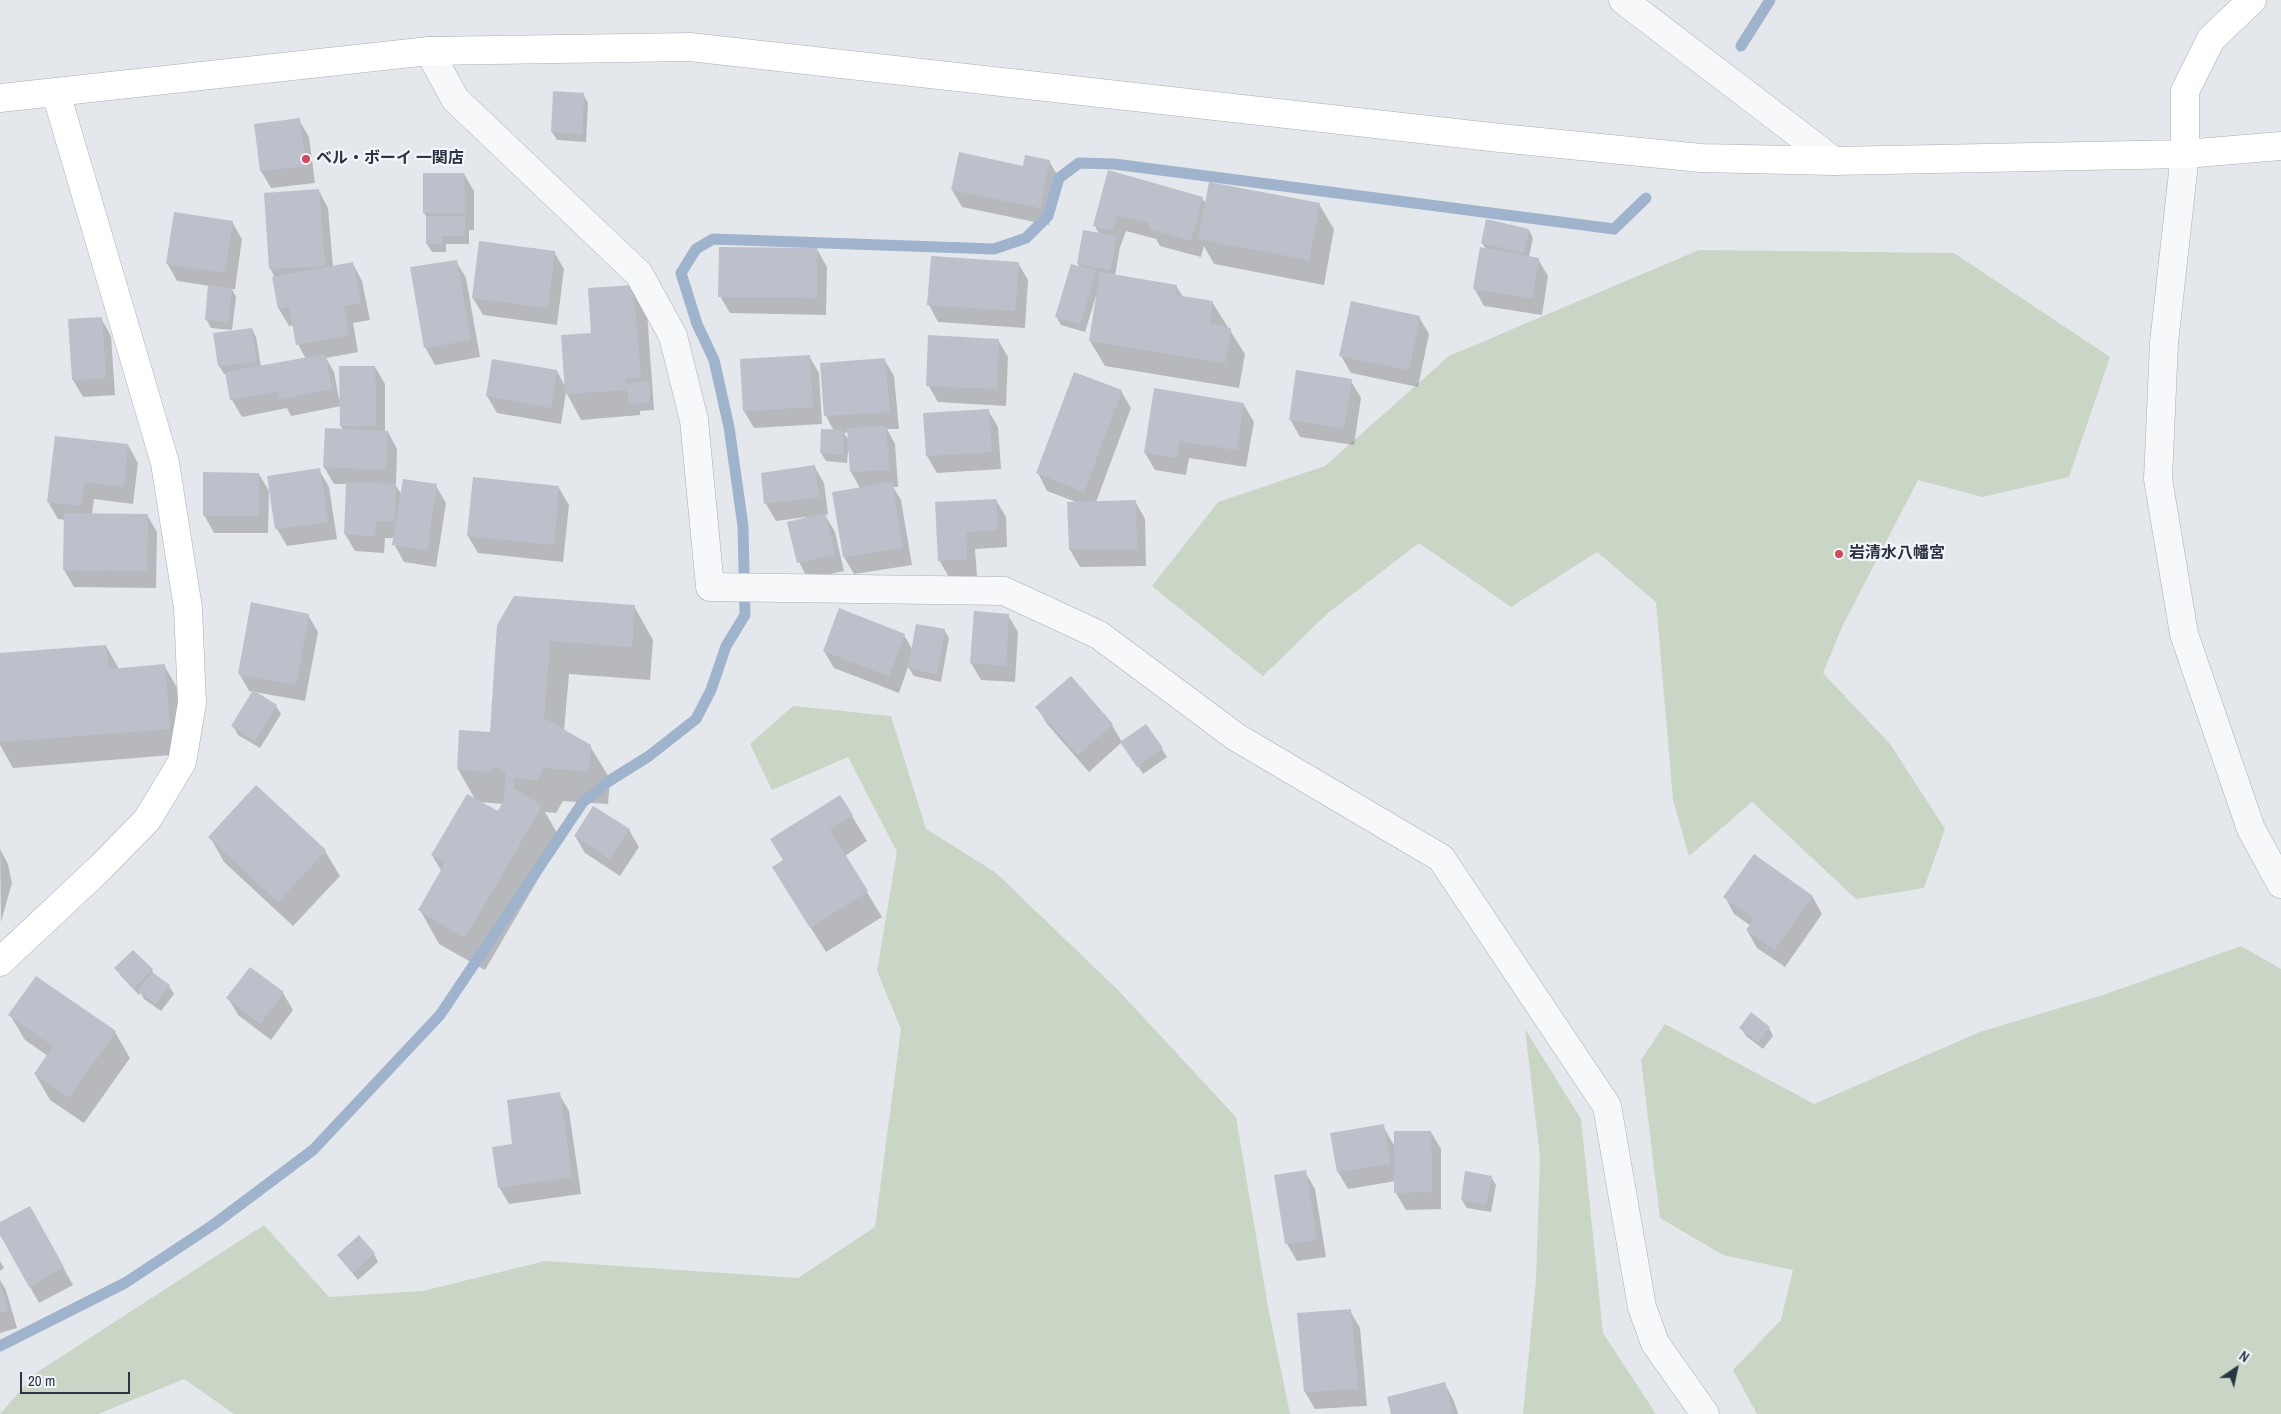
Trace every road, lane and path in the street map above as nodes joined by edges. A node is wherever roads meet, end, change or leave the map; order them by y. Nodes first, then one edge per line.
1 (1623, 0) edge
2 (2252, 0) edge
3 (429, 51) junction
4 (56, 93) junction
5 (0, 98) edge
6 (2281, 146) edge
7 (2185, 154) junction
8 (1834, 161) junction
9 (2281, 884) edge
10 (0, 962) edge
11 (1705, 1414) edge

1 - 8 street
2 - 7 street
3 - 4 street
3 - 8 street
3 - 11 street
4 - 5 street
4 - 10 street
6 - 7 street
7 - 8 street
7 - 9 street

